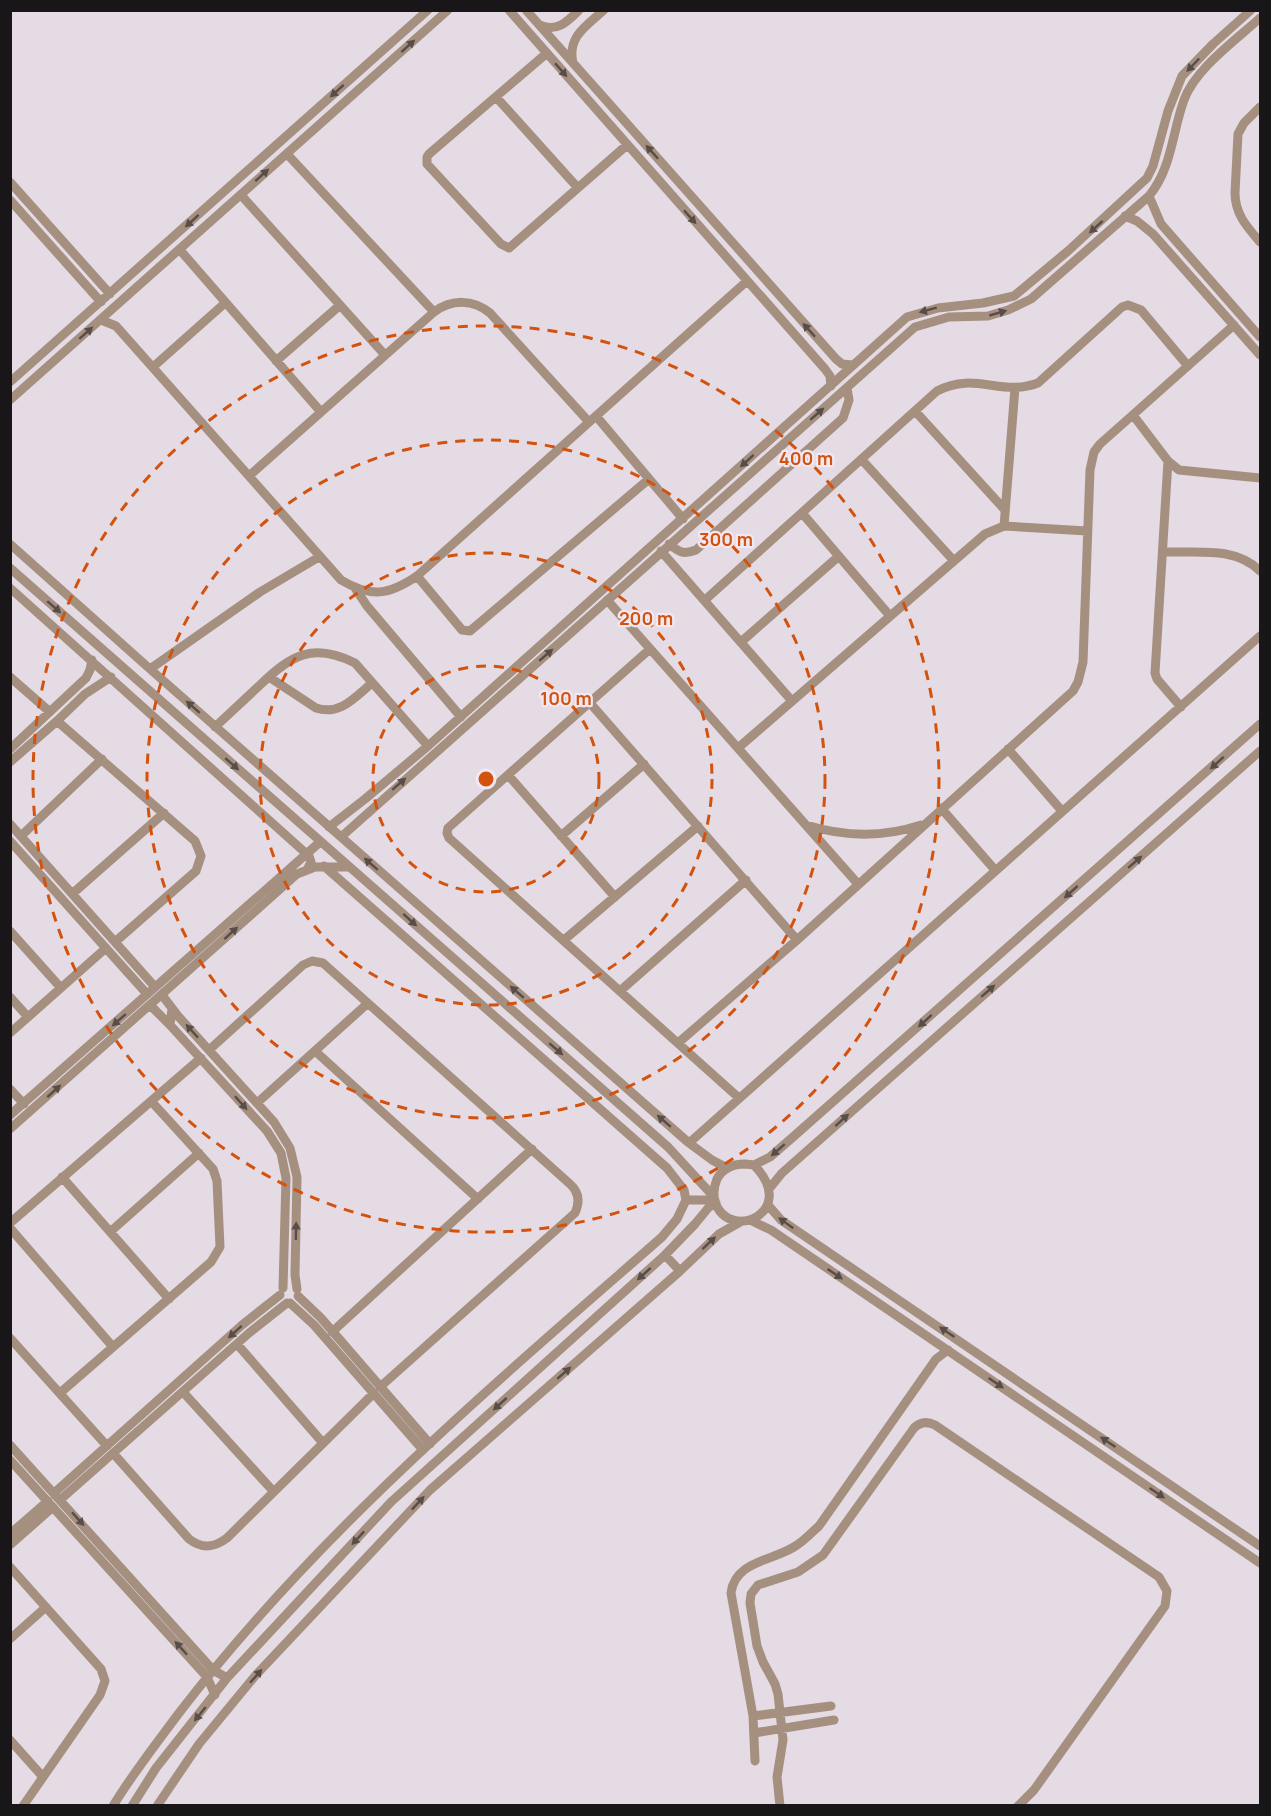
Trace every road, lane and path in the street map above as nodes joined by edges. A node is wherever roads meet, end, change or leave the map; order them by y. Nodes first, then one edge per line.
1 (428, 10) edge
2 (448, 10) edge
3 (509, 10) edge
4 (526, 10) edge
5 (579, 10) edge
6 (604, 10) edge
7 (1251, 10) edge
8 (1260, 18) edge
9 (538, 24) junction
10 (1213, 44) junction
11 (546, 53) junction
12 (1221, 53) junction
13 (573, 63) junction
14 (496, 97) junction
15 (1260, 107) edge
16 (312, 113) junction
17 (321, 123) junction
18 (627, 145) junction
19 (287, 154) junction
20 (10, 182) edge
21 (578, 188) junction
22 (22, 195) junction
23 (241, 195) junction
24 (1149, 196) junction
25 (12, 201) edge
26 (1125, 216) junction
27 (1260, 242) edge
28 (180, 250) junction
29 (1072, 255) junction
30 (747, 281) junction
31 (110, 294) junction
32 (101, 302) junction
33 (225, 303) junction
34 (339, 306) junction
35 (113, 309) junction
36 (434, 312) junction
37 (100, 320) junction
38 (1234, 325) junction
39 (116, 326) junction
40 (1260, 337) edge
41 (54, 343) junction
42 (63, 353) junction
43 (1260, 355) edge
44 (385, 356) junction
45 (276, 361) junction
46 (853, 365) junction
47 (1188, 366) junction
48 (153, 367) junction
49 (10, 382) edge
50 (831, 386) junction
51 (846, 388) junction
52 (1015, 388) junction
53 (10, 400) edge
54 (915, 411) junction
55 (321, 412) junction
56 (1133, 415) junction
57 (592, 419) junction
58 (862, 460) junction
59 (1167, 461) junction
60 (249, 476) junction
61 (649, 478) junction
62 (1260, 478) edge
63 (706, 497) junction
64 (714, 505) junction
65 (1005, 510) junction
66 (802, 513) junction
67 (682, 519) junction
68 (1004, 526) junction
69 (1087, 531) junction
70 (10, 544) edge
71 (665, 548) junction
72 (1163, 552) junction
73 (840, 556) junction
74 (319, 557) junction
75 (954, 561) junction
76 (10, 568) edge
77 (1260, 571) edge
78 (417, 576) junction
79 (10, 588) edge
80 (355, 588) junction
81 (607, 600) junction
82 (705, 600) junction
83 (890, 616) junction
84 (1260, 636) edge
85 (741, 642) junction
86 (650, 649) junction
87 (92, 660) junction
88 (150, 669) junction
89 (269, 676) junction
90 (10, 677) edge
91 (111, 677) junction
92 (86, 678) junction
93 (160, 678) junction
94 (372, 683) junction
95 (94, 687) junction
96 (148, 690) junction
97 (792, 701) junction
98 (590, 703) junction
99 (1181, 707) junction
100 (50, 712) junction
101 (461, 717) junction
102 (57, 721) junction
103 (1260, 724) edge
104 (215, 727) junction
105 (428, 746) junction
106 (738, 748) junction
107 (1008, 749) junction
108 (1260, 751) edge
109 (12, 754) edge
110 (102, 759) junction
111 (644, 764) junction
112 (508, 775) junction
113 (365, 799) junction
114 (372, 808) junction
115 (941, 808) junction
116 (1062, 811) junction
117 (164, 813) junction
118 (10, 824) edge
119 (924, 824) junction
120 (806, 825) junction
121 (698, 826) junction
122 (329, 827) junction
123 (21, 836) junction
124 (561, 836) junction
125 (341, 837) junction
126 (10, 841) edge
127 (320, 842) junction
128 (307, 853) junction
129 (324, 866) junction
130 (349, 867) junction
131 (308, 868) junction
132 (995, 870) junction
133 (746, 880) junction
134 (858, 884) junction
135 (72, 894) junction
136 (615, 897) junction
137 (10, 931) edge
138 (564, 940) junction
139 (797, 940) junction
140 (115, 942) junction
141 (210, 946) junction
142 (106, 948) junction
143 (155, 987) junction
144 (61, 988) junction
145 (620, 991) junction
146 (147, 994) junction
147 (162, 995) junction
148 (10, 997) edge
149 (368, 1003) junction
150 (150, 1005) junction
151 (172, 1009) junction
152 (28, 1017) junction
153 (170, 1025) junction
154 (10, 1033) edge
155 (678, 1043) junction
156 (209, 1050) junction
157 (315, 1051) junction
158 (80, 1054) junction
159 (201, 1058) junction
160 (87, 1062) junction
161 (10, 1089) edge
162 (739, 1098) junction
163 (151, 1101) junction
164 (257, 1103) junction
165 (15, 1108) edge
166 (10, 1130) edge
167 (689, 1143) junction
168 (532, 1149) junction
169 (199, 1153) junction
170 (754, 1165) junction
171 (727, 1168) junction
172 (62, 1177) junction
173 (769, 1189) junction
174 (478, 1199) junction
175 (686, 1200) junction
176 (715, 1200) junction
177 (768, 1205) junction
178 (746, 1221) junction
179 (10, 1223) edge
180 (10, 1228) edge
181 (110, 1232) junction
182 (810, 1240) junction
183 (803, 1252) junction
184 (665, 1255) junction
185 (680, 1271) junction
186 (282, 1291) junction
187 (298, 1293) junction
188 (169, 1299) junction
189 (289, 1303) junction
190 (332, 1332) junction
191 (10, 1338) edge
192 (237, 1344) junction
193 (113, 1347) junction
194 (948, 1350) junction
195 (377, 1390) junction
196 (183, 1392) junction
197 (60, 1393) junction
198 (1069, 1415) junction
199 (1061, 1427) junction
200 (323, 1443) junction
201 (10, 1445) edge
202 (426, 1447) junction
203 (110, 1450) junction
204 (10, 1460) edge
205 (274, 1492) junction
206 (54, 1500) junction
207 (10, 1534) edge
208 (10, 1545) edge
209 (1260, 1546) edge
210 (1260, 1563) edge
211 (10, 1567) edge
212 (46, 1607) junction
213 (10, 1639) edge
214 (210, 1674) junction
215 (227, 1678) junction
216 (215, 1695) junction
217 (831, 1706) dead end
218 (780, 1714) junction
219 (753, 1716) junction
220 (834, 1720) dead end
221 (782, 1727) junction
222 (754, 1732) junction
223 (10, 1740) edge
224 (755, 1761) dead end
225 (43, 1777) junction
226 (23, 1806) edge
227 (113, 1806) edge
228 (132, 1806) edge
229 (157, 1806) edge
230 (780, 1806) edge
231 (1018, 1806) edge

1 -> 16 street
17 -> 2 street
3 - 11 street
4 - 9 street
5 - 9 street
6 - 13 street
7 - 10 street
8 - 12 street
9 - 13 street
10 - 12 street
10 -> 29 street
11 - 14 street
11 -> 18 street
12 - 24 street
46 -> 13 street
14 - 21 street
14 - 21 street
15 - 27 street
16 - 17 street
16 -> 31 street
17 - 19 street
18 - 21 street
18 -> 30 street
23 -> 19 street
19 - 36 street
20 - 22 street
22 - 25 street
22 - 31 street
23 - 28 street
23 - 34 street
24 - 26 street
24 - 40 street
25 - 32 street
26 - 29 street
26 - 38 street
28 - 33 street
28 - 35 street
29 -> 46 street
51 -> 29 street
30 - 50 street
30 - 57 street
31 - 32 street
32 - 41 street
33 - 45 street
33 - 48 street
34 - 44 street
34 - 45 street
35 - 37 street
35 - 39 street
36 - 44 street
36 - 57 street
37 - 39 street
42 -> 37 street
38 - 43 street
38 - 47 street
39 - 48 street
41 - 42 street
41 - 49 street
42 - 53 street
44 - 55 street
45 - 55 street
46 - 50 street
47 - 52 street
47 - 56 street
48 - 60 street
50 -> 63 street
64 -> 51 street
51 - 71 street
52 - 54 street
52 - 65 street
54 - 58 street
54 - 65 street
55 - 60 street
56 - 59 street
56 - 69 street
57 - 61 street
57 - 78 street
58 - 66 street
58 - 75 street
59 - 62 street
59 - 72 street
60 - 74 street
61 - 67 street
61 - 78 street
63 - 64 street
63 - 67 street
64 - 71 street
65 - 68 street
66 - 73 street
66 - 82 street
67 - 101 street
68 - 69 street
68 - 75 street
69 - 107 street
70 - 88 street
71 - 81 street
71 - 82 street
72 - 77 street
72 - 99 street
73 - 83 street
73 - 85 street
74 - 80 street
74 - 88 street
75 - 83 street
76 -> 96 street
78 - 80 street
79 - 87 street
80 - 101 street
81 - 86 street
114 -> 81 street
82 - 85 street
83 - 97 street
84 - 99 street
85 - 97 street
86 - 98 street
86 - 106 street
87 - 91 street
87 - 92 street
88 - 93 street
89 - 94 street
89 - 94 street
89 - 104 street
90 - 100 street
91 - 95 street
91 - 128 street
92 - 95 street
92 - 100 street
93 - 96 street
104 -> 93 street
94 - 105 street
95 - 102 street
96 -> 127 street
97 - 106 street
98 - 111 street
98 - 112 street
99 - 116 street
100 - 109 street
101 - 105 street
102 - 109 street
102 - 110 street
103 -> 170 street
104 - 122 street
105 - 113 street
106 - 120 street
107 - 115 street
107 - 116 street
173 -> 108 street
110 - 117 street
110 - 123 street
111 - 121 street
111 - 124 street
112 - 124 street
112 - 138 street
113 - 114 street
113 - 122 street
114 - 125 street
115 - 119 street
115 - 132 street
116 - 132 street
117 - 135 street
117 - 140 street
118 - 123 street
119 - 120 street
119 - 134 street
120 - 134 street
121 - 133 street
121 - 136 street
122 - 125 street
123 - 135 street
124 - 136 street
167 -> 125 street
126 - 142 street
127 - 128 street
127 - 130 street
128 - 131 street
128 - 141 street
129 - 130 street
129 - 131 street
129 - 175 street
130 -> 176 street
141 -> 131 street
132 - 162 street
133 - 139 street
133 - 145 street
134 - 139 street
135 - 140 street
136 - 138 street
137 - 144 street
138 - 145 street
139 - 155 street
140 - 143 street
141 - 143 street
141 - 147 street
142 - 144 street
142 - 146 street
143 - 146 street
144 - 152 street
145 - 155 street
146 -> 158 street
147 - 150 street
147 - 151 street
148 - 152 street
149 - 156 street
149 - 157 street
149 - 168 street
150 - 153 street
150 - 160 street
151 - 153 street
156 -> 151 street
152 - 154 street
153 - 159 street
155 - 162 street
156 - 164 street
157 - 164 street
157 - 174 street
158 - 160 street
158 - 165 street
159 - 163 street
159 -> 186 street
166 -> 160 street
161 - 165 street
162 - 167 street
163 - 169 street
163 - 172 street
187 -> 164 street
167 - 171 street
168 - 174 street
168 - 195 street
169 - 181 street
169 - 188 street
170 - 171 street
170 - 173 street
171 - 176 street
172 - 179 street
172 - 181 street
173 - 177 street
174 - 190 street
175 - 176 street
175 - 202 street
176 - 178 street
176 - 184 street
177 - 178 street
182 -> 177 street
178 - 183 street
185 -> 178 street
180 - 193 street
181 - 188 street
182 - 183 street
198 -> 182 street
183 -> 194 street
184 - 185 street
184 -> 215 street
229 -> 185 street
186 - 187 street
186 - 189 street
186 -> 203 street
187 - 189 street
187 - 190 street
188 - 193 street
189 - 192 street
189 - 195 street
190 - 195 street
191 - 197 street
192 - 196 street
192 - 200 street
193 - 197 street
194 -> 199 street
194 - 219 street
195 - 200 street
195 - 202 street
196 - 203 street
196 - 205 street
197 - 203 street
198 - 199 street
209 -> 198 street
199 -> 210 street
200 - 205 street
201 - 206 street
202 - 214 street
203 - 205 street
203 - 206 street
204 - 206 street
206 - 207 street
206 - 208 street
206 - 214 street
211 - 212 street
212 - 213 street
212 - 225 street
214 - 215 street
214 - 216 street
214 - 227 street
215 - 216 street
216 -> 228 street
217 - 218 street
218 - 219 street
218 - 221 street
218 - 231 street
219 - 222 street
220 - 221 street
221 - 222 street
221 - 230 street
222 - 224 street
223 - 225 street
225 - 226 street

